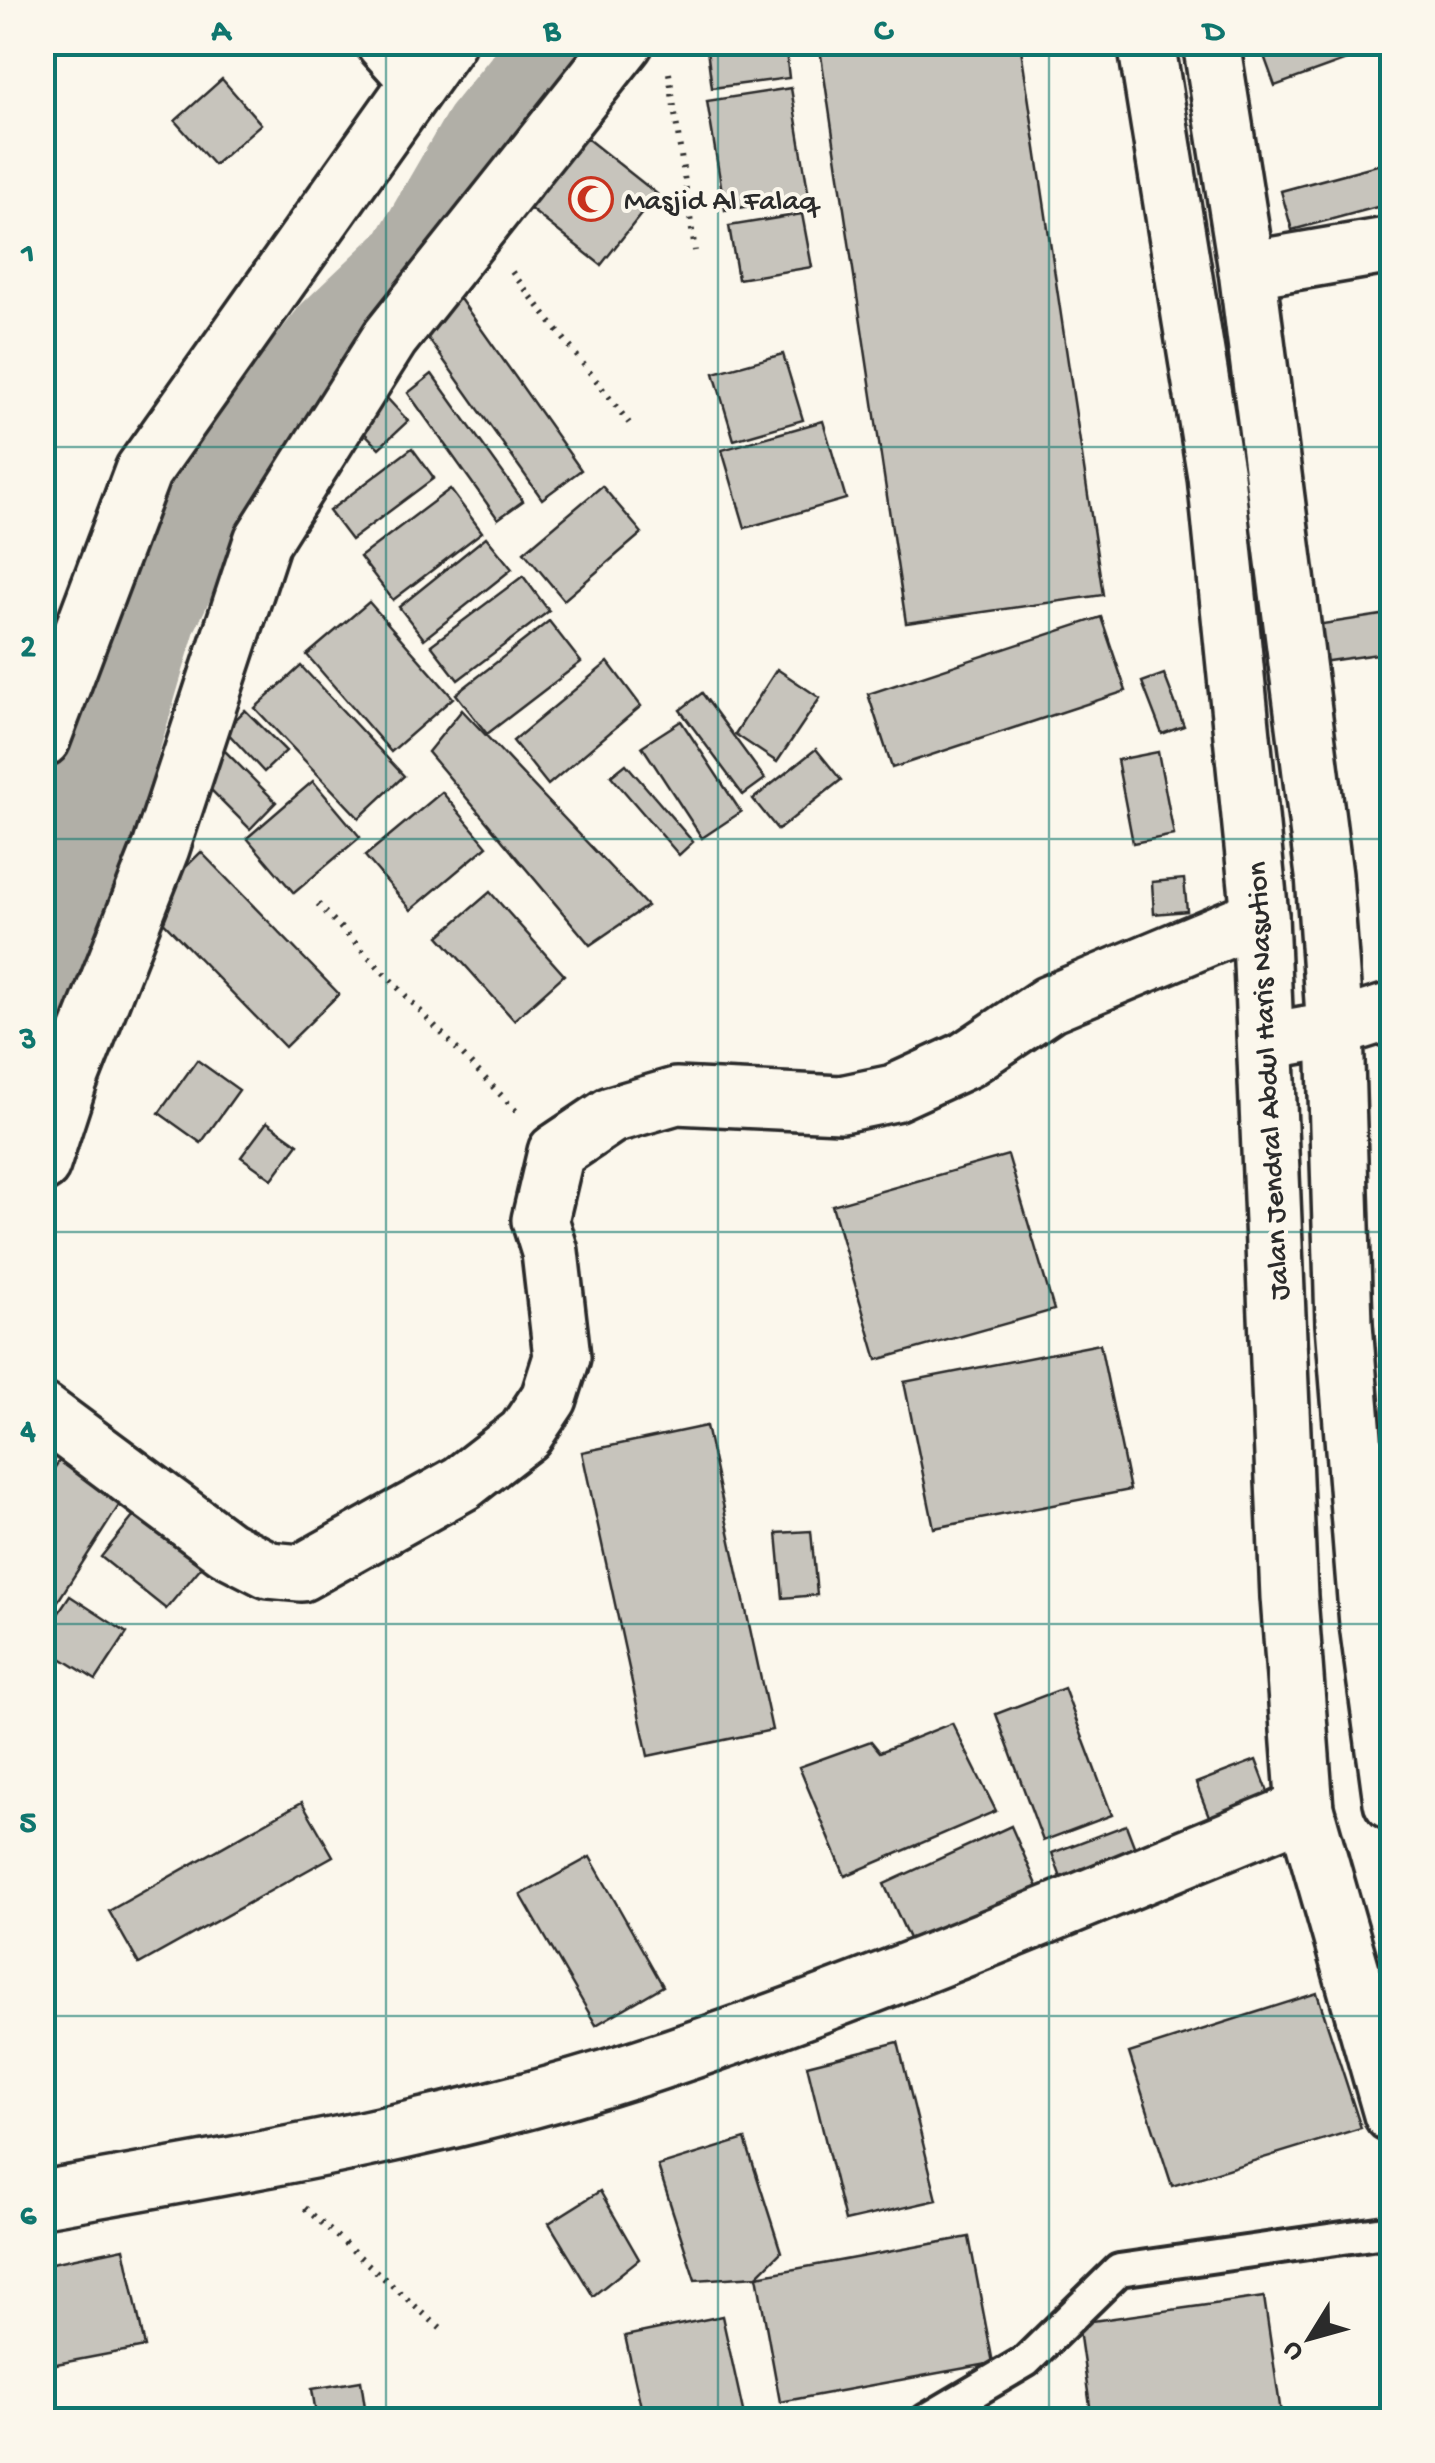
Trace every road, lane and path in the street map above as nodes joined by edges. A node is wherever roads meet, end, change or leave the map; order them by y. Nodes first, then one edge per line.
1 (1146, 42) edge
2 (1211, 42) edge
3 (646, 52) edge
4 (416, 55) edge
5 (478, 228) junction
6 (1392, 246) edge
7 (695, 251) dead end
8 (1247, 270) junction
9 (629, 423) dead end
10 (42, 739) edge
11 (318, 904) dead end
12 (1260, 916) junction
13 (1392, 1011) edge
14 (1335, 1030) junction
15 (1268, 1041) junction
16 (556, 1152) junction
17 (42, 1164) edge
18 (42, 1410) edge
19 (1380, 1617) edge
20 (1392, 1802) edge
21 (1305, 1809) junction
22 (1392, 2114) edge
23 (273, 2159) junction
24 (42, 2199) edge
25 (1392, 2231) edge
26 (441, 2329) dead end
27 (926, 2420) edge

1 - 12 main road, Jalan Jendral Abdul Haris Nasution
2 - 8 main road
3 - 5 main road
3 - 7 path
4 - 10 main road
5 - 9 path
5 - 17 main road
6 - 8 main road
8 - 14 main road
11 - 16 path
12 - 15 main road, Jalan Jendral Abdul Haris Nasution
12 - 16 main road
13 - 14 main road
14 - 15 main road
14 - 19 main road
15 - 21 main road, Jalan Jendral Abdul Haris Nasution
16 - 18 main road
19 - 20 main road
21 - 22 main road, Jalan Jendral Abdul Haris Nasution
21 - 23 main road
23 - 24 main road
23 - 26 path
25 - 27 lane

